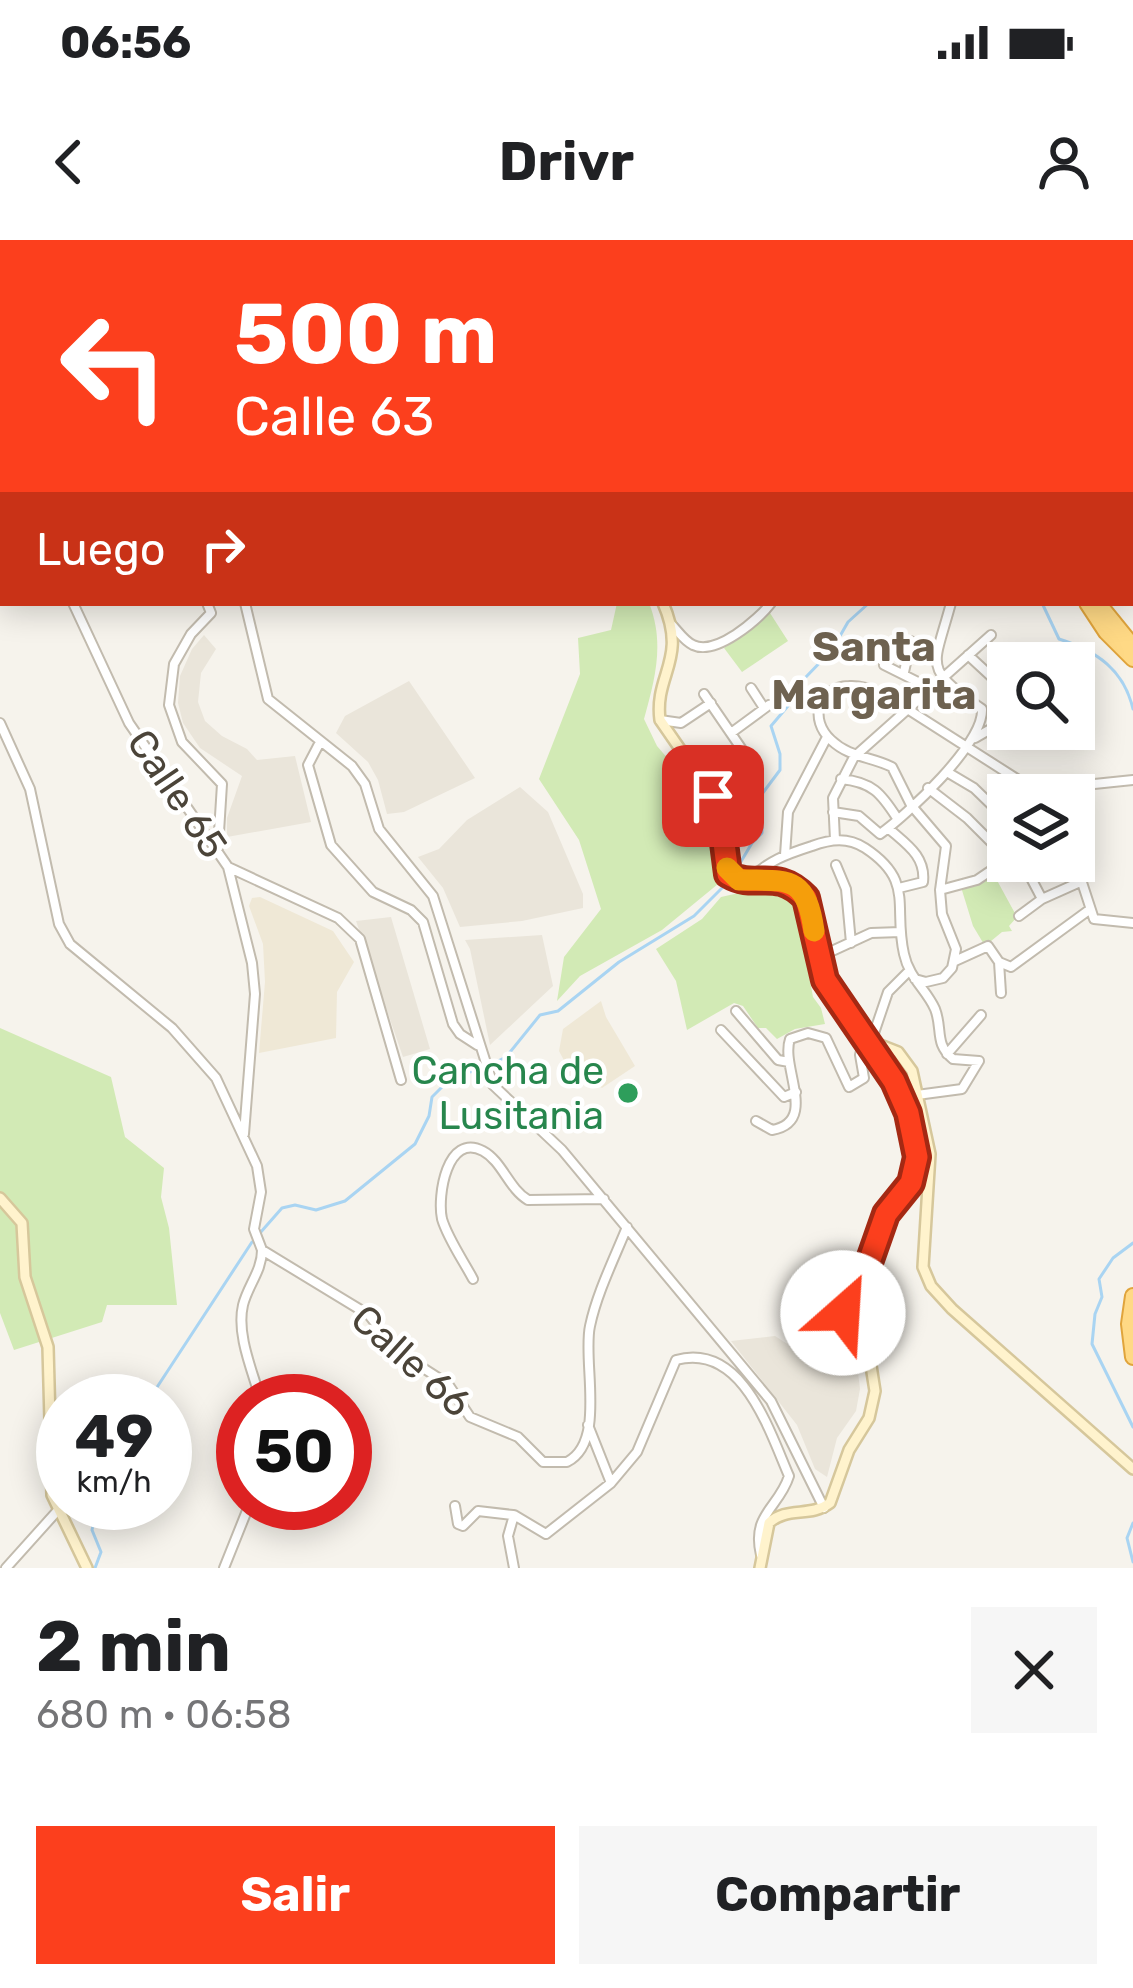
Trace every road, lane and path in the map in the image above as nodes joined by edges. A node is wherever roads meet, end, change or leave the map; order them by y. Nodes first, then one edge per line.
1 (74, 606) edge
2 (208, 606) edge
3 (243, 606) edge
4 (664, 606) edge
5 (767, 606) edge
6 (950, 606) edge
7 (1089, 606) edge
8 (1100, 606) edge
9 (671, 624) junction
10 (991, 635) dead end
11 (911, 641) dead end
12 (1133, 646) edge
13 (968, 655) junction
14 (1133, 658) edge
15 (884, 665) dead end
16 (904, 672) junction
17 (987, 673) edge
18 (940, 678) junction
19 (752, 688) dead end
20 (930, 688) junction
21 (704, 694) dead end
22 (711, 704) junction
23 (908, 707) junction
24 (660, 720) junction
25 (0, 722) edge
26 (731, 733) junction
27 (987, 733) edge
28 (826, 737) junction
29 (320, 742) junction
30 (971, 743) junction
31 (854, 757) junction
32 (947, 772) junction
33 (1012, 774) edge
34 (841, 779) junction
35 (1133, 780) edge
36 (1095, 784) edge
37 (928, 788) junction
38 (987, 801) edge
39 (910, 805) junction
40 (719, 807) junction
41 (833, 812) junction
42 (897, 818) junction
43 (888, 828) junction
44 (987, 837) edge
45 (835, 840) junction
46 (219, 850) junction
47 (785, 855) junction
48 (836, 865) dead end
49 (228, 867) junction
50 (987, 873) edge
51 (250, 877) junction
52 (748, 880) junction
53 (1033, 882) edge
54 (1080, 882) joint
55 (899, 887) junction
56 (234, 889) junction
57 (940, 890) junction
58 (1042, 899) junction
59 (1089, 910) junction
60 (1019, 916) dead end
61 (1133, 923) edge
62 (901, 932) junction
63 (850, 943) junction
64 (817, 957) junction
65 (955, 961) junction
66 (999, 962) junction
67 (912, 975) junction
68 (1001, 993) dead end
69 (736, 1011) dead end
70 (981, 1015) dead end
71 (721, 1030) dead end
72 (867, 1040) junction
73 (478, 1046) junction
74 (947, 1054) junction
75 (789, 1062) junction
76 (401, 1080) dead end
77 (796, 1092) junction
78 (915, 1095) junction
79 (756, 1121) dead end
80 (243, 1136) junction
81 (0, 1198) edge
82 (604, 1199) junction
83 (627, 1227) junction
84 (262, 1250) junction
85 (283, 1266) junction
86 (257, 1275) junction
87 (473, 1279) dead end
88 (1133, 1296) edge
89 (1133, 1355) edge
90 (48, 1374) edge
91 (255, 1374) edge
92 (587, 1424) junction
93 (1133, 1469) edge
94 (611, 1483) junction
95 (455, 1506) dead end
96 (824, 1508) junction
97 (514, 1515) junction
98 (40, 1530) edge
99 (69, 1530) edge
100 (239, 1530) edge
101 (762, 1564) edge
102 (6, 1568) edge
103 (87, 1568) edge
104 (224, 1568) edge
105 (514, 1568) edge

1 - 46 street, Calle 65
2 - 46 street
3 - 29 street
4 - 9 main road
5 - 9 street
6 - 18 street
7 - 14 highway
8 - 12 highway
9 - 24 main road
10 - 13 street
11 - 16 street
13 - 17 street
13 - 18 street
15 - 16 street
16 - 20 street
18 - 20 street
18 - 30 street
19 - 26 street
20 - 23 street
21 - 22 street
22 - 24 street
22 - 26 street
23 - 28 street
23 - 30 street
23 - 31 street
24 - 40 main road
25 - 80 street
26 - 40 street
27 - 30 street
28 - 31 street
28 - 47 street
29 - 73 street
29 - 73 street
30 - 32 street
30 - 33 street
31 - 34 street
31 - 39 street
32 - 37 street
32 - 38 street
34 - 41 street
34 - 42 street
35 - 36 street
37 - 39 street
37 - 44 street
39 - 42 street
39 - 57 street
40 - 52 main road
41 - 43 street
41 - 45 street
42 - 43 street
43 - 55 street
45 - 47 street
45 - 55 street
46 - 49 street, Calle 65
47 - 52 street
48 - 63 street
49 - 51 street
49 - 56 street, Calle 65
50 - 57 street
51 - 56 street
51 - 76 street
52 - 64 main road
53 - 58 street
54 - 58 street
54 - 59 street
55 - 62 street
56 - 80 street, Calle 65
57 - 65 street
58 - 60 street
59 - 61 street
59 - 66 street
62 - 63 street
62 - 67 street
63 - 64 street
64 - 72 main road
65 - 66 street
65 - 67 street
66 - 68 street
67 - 72 street
67 - 74 street
69 - 75 street
70 - 74 street
71 - 77 street
72 - 75 street
72 - 78 main road
72 - 96 main road
73 - 82 street
74 - 78 street
75 - 77 street
77 - 79 street
78 - 93 main road
80 - 84 street
81 - 90 main road
82 - 83 street
82 - 87 street
83 - 92 street
83 - 96 street
84 - 85 street, Calle 66
84 - 86 street
85 - 86 street
85 - 92 street, Calle 66
86 - 91 street
88 - 89 highway
92 - 94 street
94 - 97 street
94 - 101 street
95 - 97 street
96 - 101 main road
97 - 105 street
98 - 102 street
99 - 103 main road
100 - 104 street

